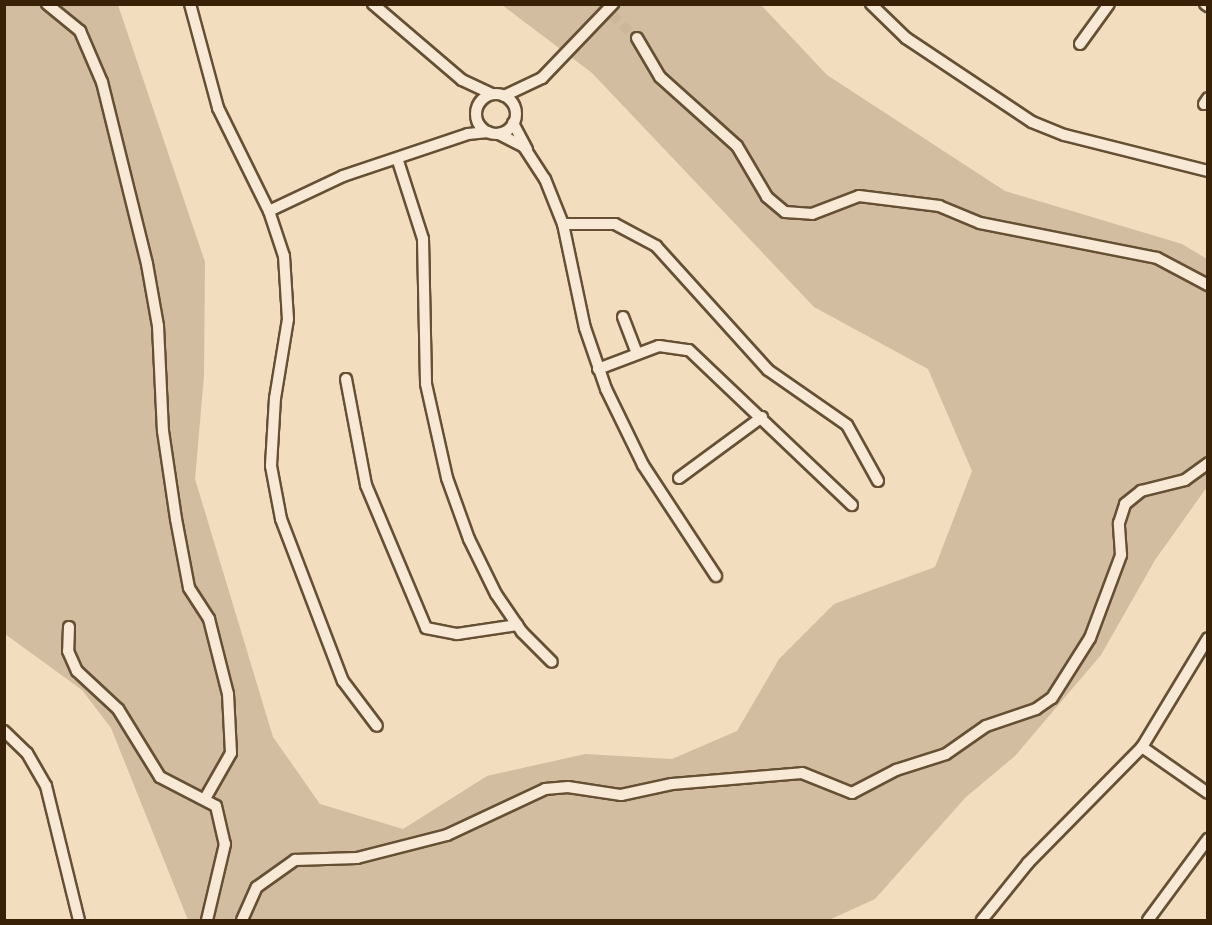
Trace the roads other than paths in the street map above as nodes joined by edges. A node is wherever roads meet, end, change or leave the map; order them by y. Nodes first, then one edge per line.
1 (47, 4) edge
2 (190, 4) edge
3 (374, 4) edge
4 (613, 4) edge
5 (871, 4) edge
6 (1109, 4) edge
7 (637, 38) tunnel mouth
8 (1080, 44) dead end
9 (462, 80) junction
10 (533, 84) junction
11 (492, 94) junction
12 (504, 96) junction
13 (515, 109) junction
14 (476, 112) junction
15 (513, 123) junction
16 (488, 132) junction
17 (499, 134) junction
18 (463, 136) junction
19 (529, 152) junction
20 (398, 161) junction
21 (1208, 171) edge
22 (269, 211) junction
23 (563, 224) junction
24 (1208, 285) edge
25 (623, 317) dead end
26 (638, 353) junction
27 (598, 369) junction
28 (346, 379) dead end
29 (762, 417) junction
30 (1208, 464) edge
31 (679, 478) dead end
32 (878, 481) dead end
33 (852, 505) dead end
34 (716, 576) dead end
35 (517, 625) junction
36 (69, 627) dead end
37 (1208, 638) edge
38 (552, 662) dead end
39 (377, 726) dead end
40 (4, 731) edge
41 (1142, 747) junction
42 (1208, 793) edge
43 (206, 798) junction
44 (1208, 839) edge
45 (80, 921) edge
46 (207, 921) edge
47 (242, 921) edge
48 (982, 921) edge
49 (1148, 921) edge

1 - 43 street
2 - 22 street
3 - 9 street
4 - 10 street
5 - 21 street
6 - 8 street
7 - 24 street
9 - 11 street
9 - 14 street
10 - 12 street
10 - 13 street
11 - 12 street
11 - 14 street
12 - 13 street
13 - 15 street
14 - 16 street
14 - 18 street
15 - 17 street
15 - 19 street
16 - 17 street
16 - 18 street
17 - 19 street
18 - 20 street
19 - 23 street
20 - 22 street
20 - 35 street
22 - 39 street
23 - 27 street
23 - 32 street
25 - 26 street
26 - 27 street
26 - 29 street
27 - 34 street
28 - 35 street
29 - 31 street
29 - 33 street
30 - 47 street
35 - 38 street
36 - 43 street
37 - 41 street
40 - 45 street
41 - 42 street
41 - 48 street
43 - 46 street
44 - 49 street

